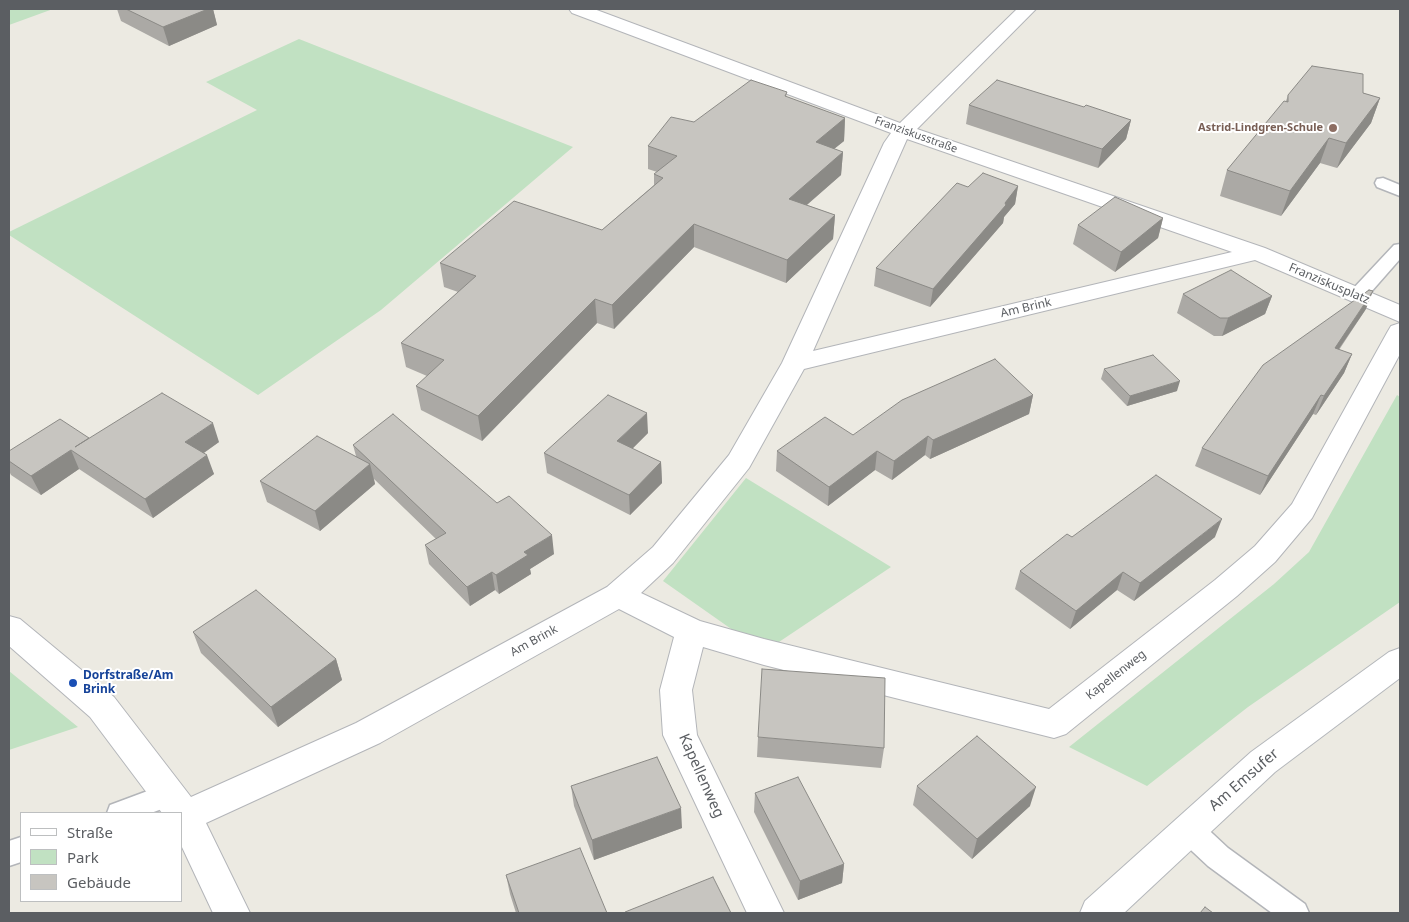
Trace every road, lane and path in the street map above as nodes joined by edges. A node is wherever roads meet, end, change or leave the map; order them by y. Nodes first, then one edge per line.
1 (578, 9) edge
2 (1027, 9) edge
3 (903, 131) junction
4 (1383, 183) dead end
5 (1400, 191) edge
6 (1400, 249) edge
7 (1257, 253) junction
8 (1357, 296) junction
9 (1400, 314) edge
10 (1400, 331) edge
11 (795, 363) junction
12 (618, 595) junction
13 (9, 628) edge
14 (691, 631) junction
15 (1400, 661) edge
16 (177, 805) junction
17 (127, 812) edge
18 (181, 812) edge
19 (182, 815) edge
20 (1188, 829) junction
21 (232, 913) edge
22 (766, 913) edge
23 (1098, 913) edge
24 (1295, 913) edge

1 - 3 street, Franziskusstraße
2 - 3 street, Am Brink
3 - 7 street, Franziskusstraße
3 - 11 street, Am Brink
4 - 5 lane
6 - 8 lane
7 - 8 street, Franziskusplatz
7 - 11 street, Am Brink
8 - 9 street, Franziskusplatz
10 - 14 street, Kapellenweg
11 - 12 street, Am Brink
12 - 14 street, Kapellenweg
12 - 16 street, Am Brink
13 - 16 street
14 - 22 street, Kapellenweg
15 - 20 street, Am Emsufer
16 - 17 lane
16 - 18 street
19 - 21 street
20 - 23 street, Am Emsufer
20 - 24 lane

